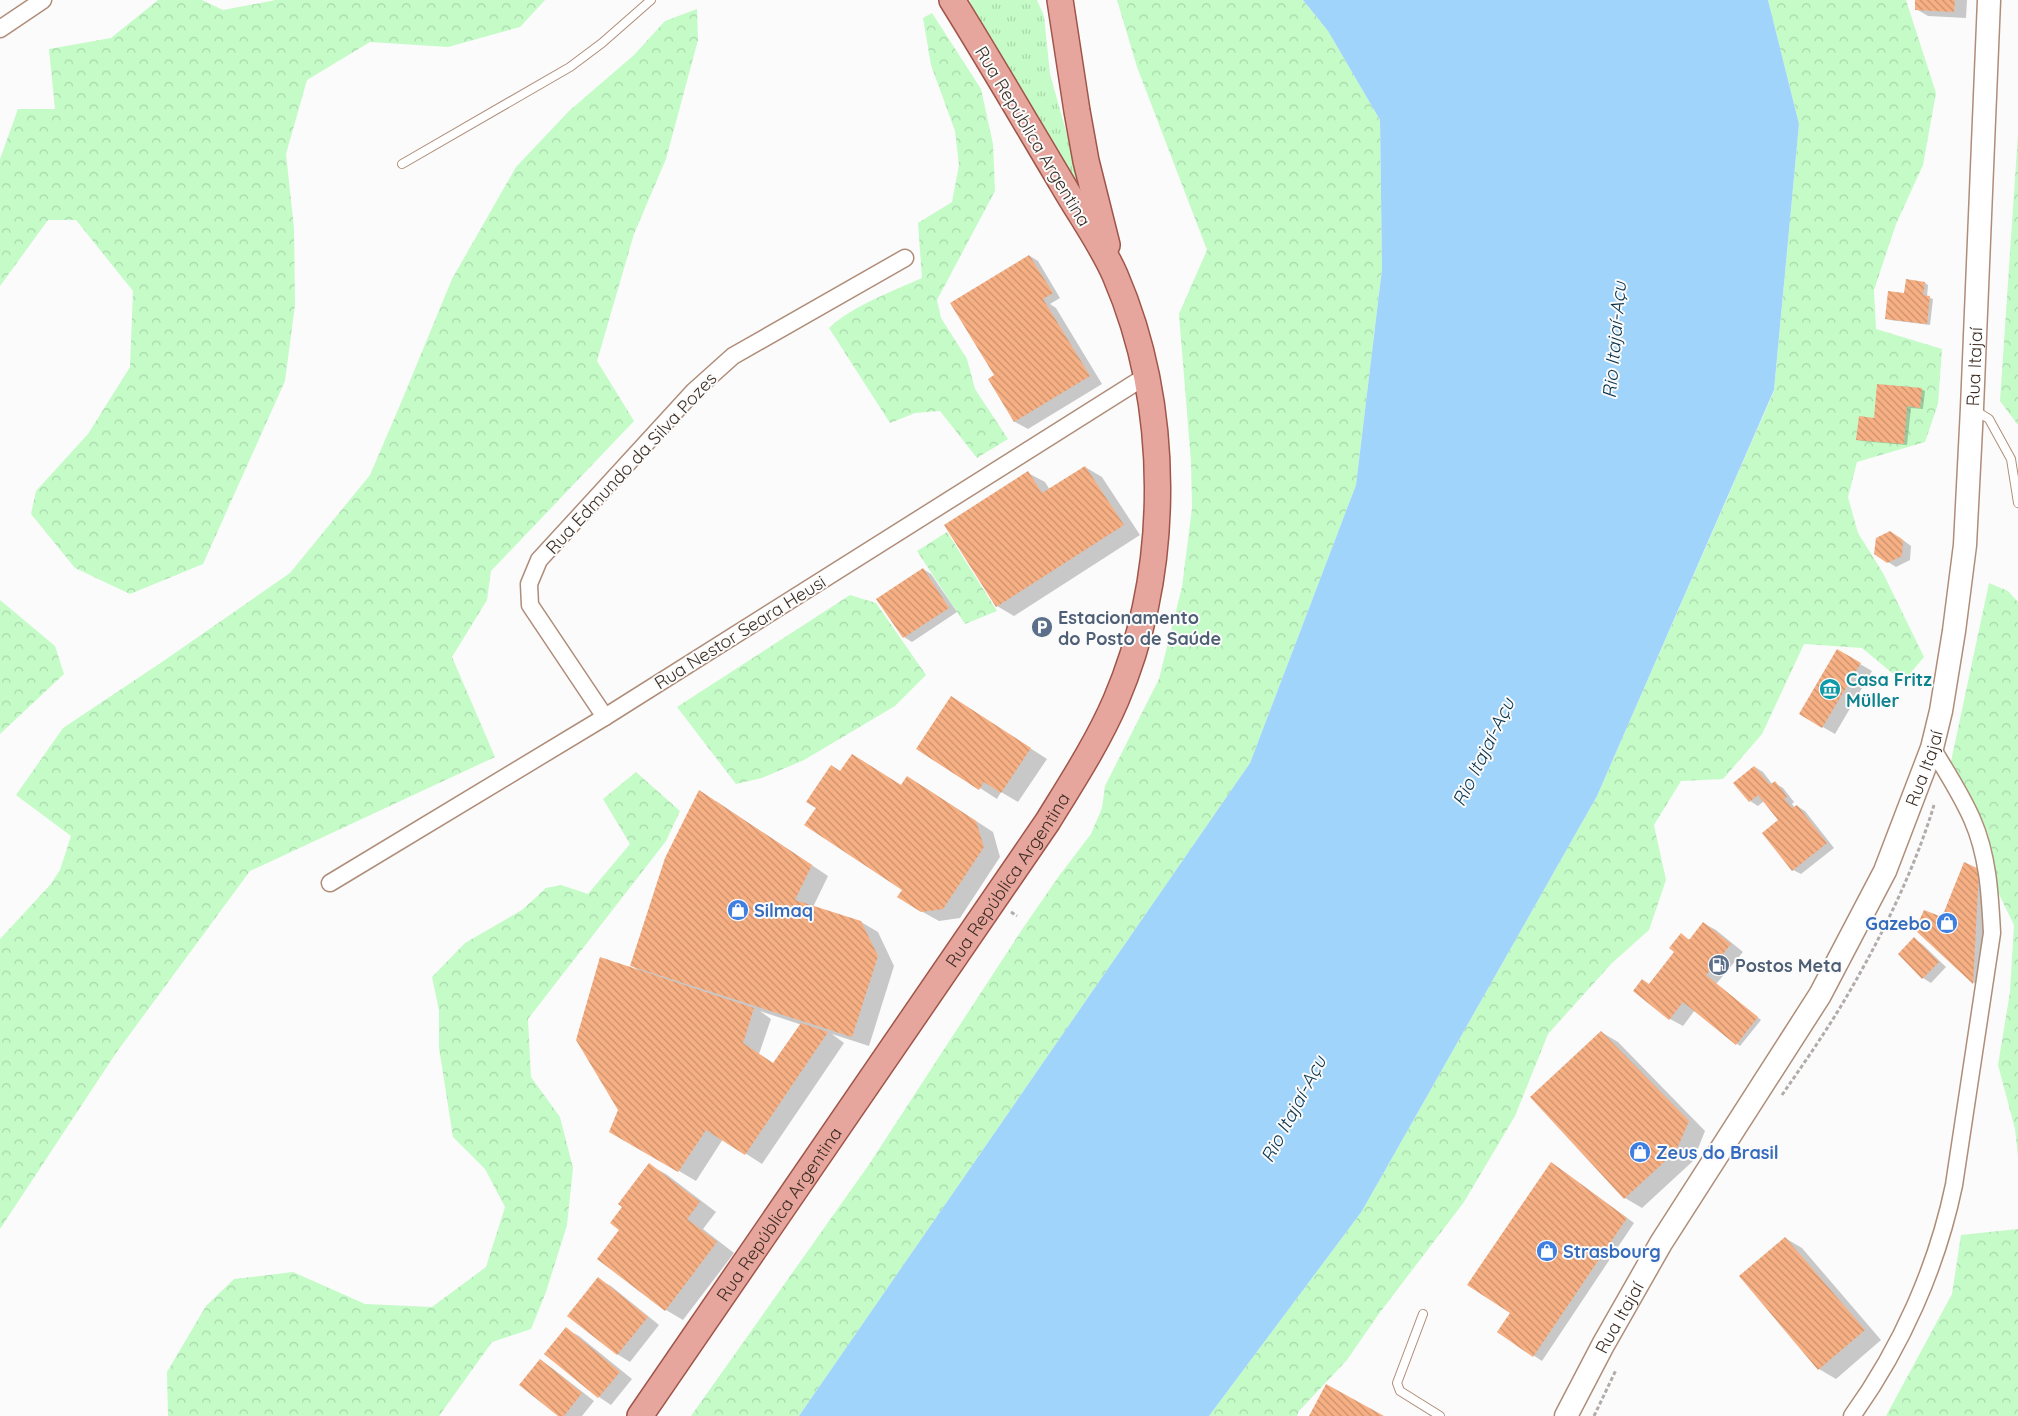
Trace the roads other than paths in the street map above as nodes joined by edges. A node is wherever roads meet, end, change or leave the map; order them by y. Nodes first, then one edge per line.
1 (43, 0) edge
2 (650, 0) edge
3 (952, 0) edge
4 (1060, 0) edge
5 (1989, 0) edge
6 (0, 29) edge
7 (402, 164) dead end
8 (905, 258) dead end
9 (1114, 272) junction
10 (1146, 376) junction
11 (1972, 408) junction
12 (2018, 503) edge
13 (605, 717) junction
14 (1932, 748) junction
15 (330, 883) dead end
16 (1423, 1314) dead end
17 (1571, 1411) edge
18 (640, 1416) edge
19 (1440, 1416) edge
20 (1852, 1416) edge

1 - 6 street
2 - 7 lane
3 - 9 main road, Rua República Argentina
4 - 9 main road, Rua República Argentina
5 - 11 main road, Rua Itajaí
8 - 13 street, Rua Edmundo da Silva Pozes
9 - 10 main road, Rua República Argentina
10 - 13 street, Rua Nestor Seara Heusi
10 - 18 main road, Rua República Argentina
11 - 12 lane
11 - 14 main road, Rua Itajaí
13 - 15 street, Rua Nestor Seara Heusi
14 - 17 main road, Rua Itajaí
14 - 20 street
16 - 19 lane

